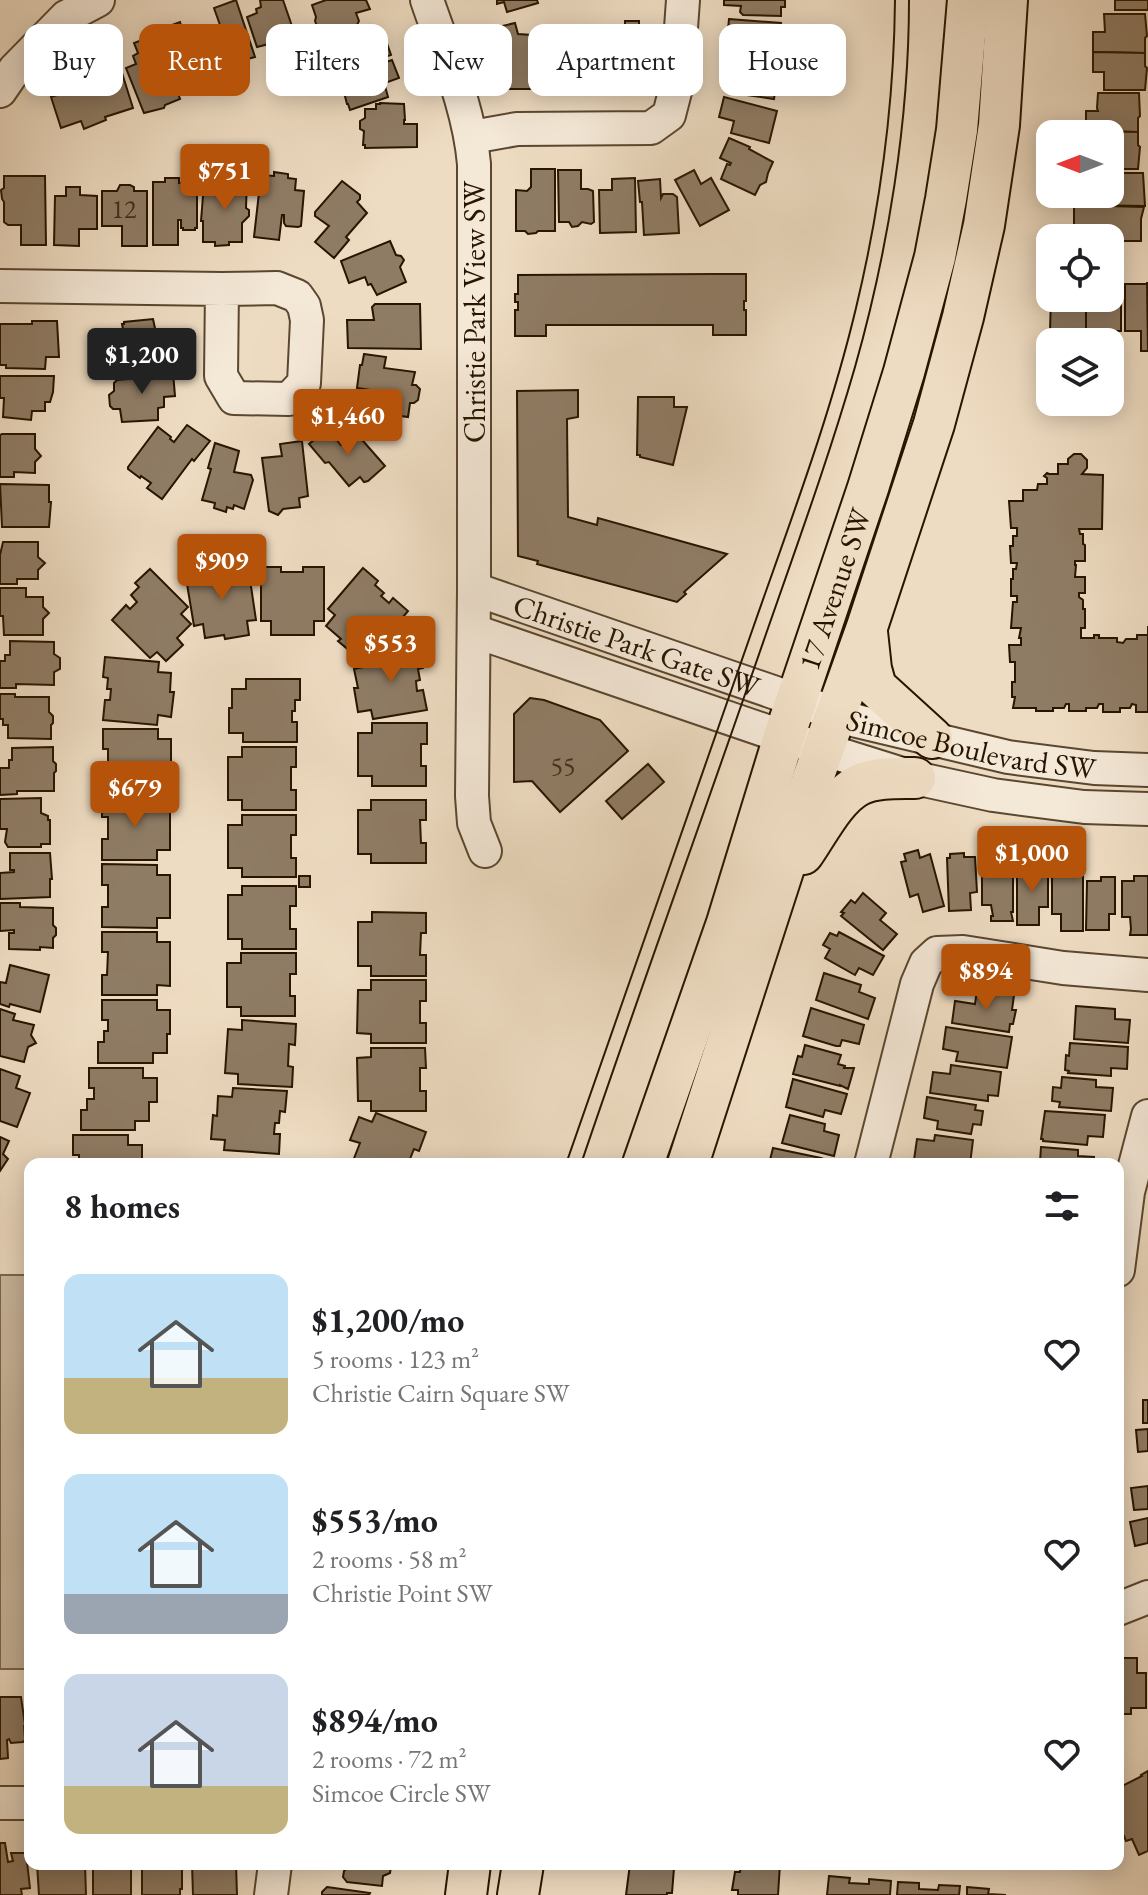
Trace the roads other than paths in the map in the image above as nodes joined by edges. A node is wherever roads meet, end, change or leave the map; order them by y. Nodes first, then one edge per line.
1 (98, 0) edge
2 (427, 0) edge
3 (683, 0) edge
4 (968, 0) edge
5 (1007, 0) edge
6 (0, 91) edge
7 (472, 137) junction
8 (0, 286) edge
9 (222, 289) dead end
10 (474, 589) junction
11 (867, 627) junction
12 (474, 631) junction
13 (791, 719) junction
14 (830, 731) junction
15 (932, 738) junction
16 (1148, 770) edge
17 (915, 778) junction
18 (1148, 809) edge
19 (485, 851) dead end
20 (778, 890) junction
21 (1148, 975) edge
22 (1148, 1116) edge
23 (645, 1158) edge
24 (690, 1158) edge
25 (873, 1158) edge
26 (1124, 1223) edge
27 (1148, 1597) edge
28 (1124, 1607) edge
29 (0, 1803) edge
30 (24, 1803) edge
31 (274, 1870) edge
32 (469, 1870) edge
33 (522, 1870) edge
34 (271, 1895) edge
35 (466, 1895) edge
36 (518, 1895) edge

1 - 6 street
2 - 7 street, Christie Park View SW
3 - 7 street
4 - 13 main road, 17 Avenue SW
5 - 11 main road, 17 Avenue SW
7 - 10 street, Christie Park View SW
8 - 9 street
10 - 12 street, Christie Park View SW
10 - 13 street, Christie Park Gate SW
11 - 14 main road, 17 Avenue SW
11 - 15 main road
12 - 13 street, Christie Park Gate SW
12 - 19 street, Christie Park View SW
13 - 14 street, Simcoe Boulevard SW
13 - 23 main road, 17 Avenue SW
14 - 15 street, Simcoe Boulevard SW
14 - 17 street, Simcoe Boulevard SW
14 - 20 main road, 17 Avenue SW
15 - 16 street, Simcoe Boulevard SW
17 - 18 street, Simcoe Boulevard SW
17 - 20 main road
20 - 24 main road, 17 Avenue SW
21 - 25 street
22 - 26 street
27 - 28 street
29 - 30 street
31 - 34 street
32 - 35 main road
33 - 36 main road

